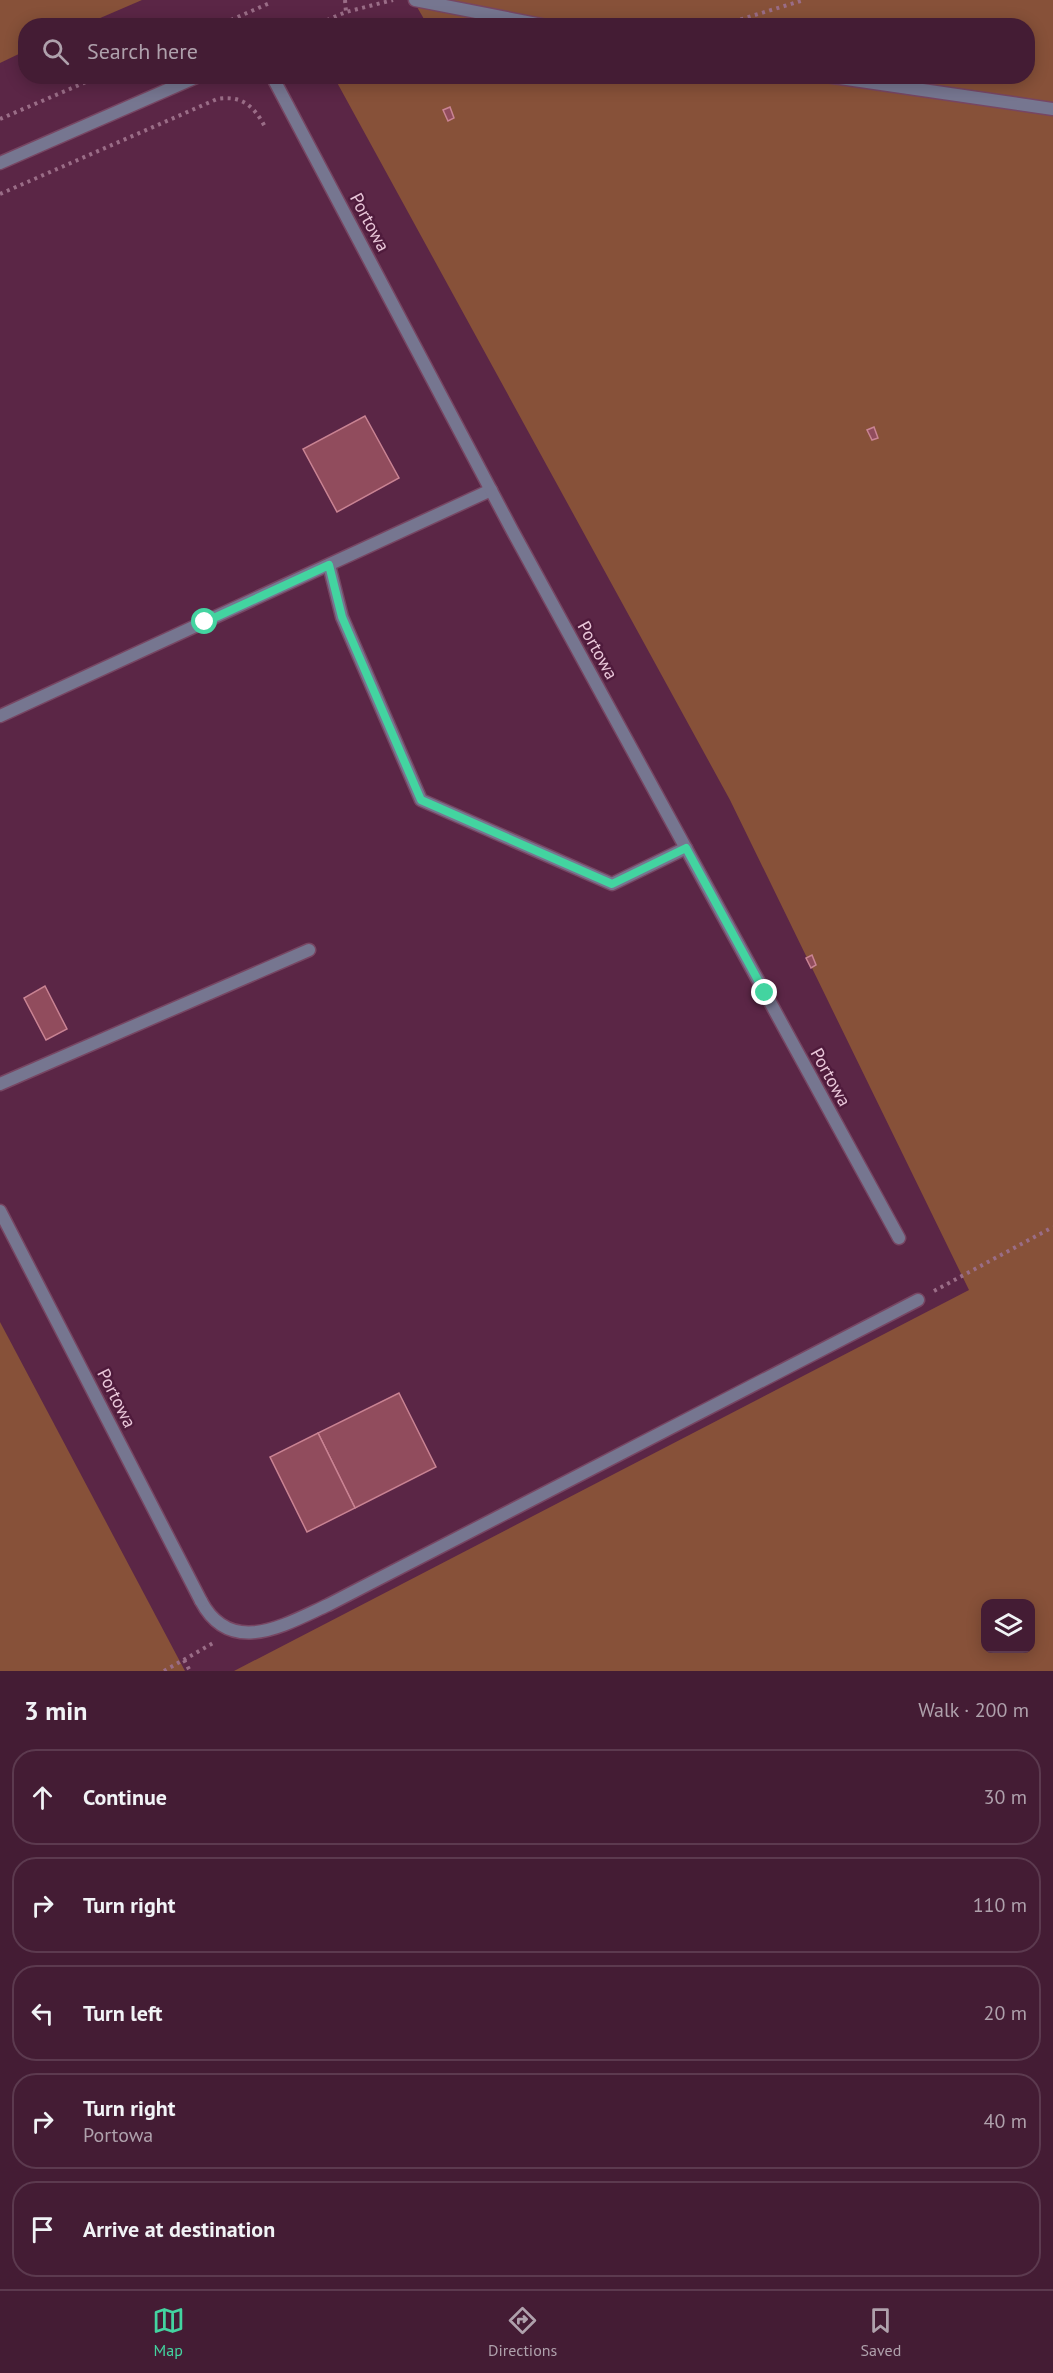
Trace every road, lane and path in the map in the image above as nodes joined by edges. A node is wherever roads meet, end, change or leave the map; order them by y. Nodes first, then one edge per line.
1 (345, 0) edge
2 (393, 0) edge
3 (414, 0) edge
4 (804, 0) edge
5 (272, 2) dead end
6 (346, 12) junction
7 (235, 18) edge
8 (332, 18) edge
9 (506, 18) edge
10 (745, 18) edge
11 (79, 84) edge
12 (181, 84) edge
13 (276, 84) edge
14 (881, 84) edge
15 (1053, 109) edge
16 (0, 120) edge
17 (265, 127) dead end
18 (0, 163) edge
19 (0, 194) edge
20 (491, 490) junction
21 (329, 565) junction
22 (0, 716) edge
23 (686, 848) junction
24 (309, 950) dead end
25 (0, 1084) edge
26 (0, 1211) edge
27 (1053, 1227) edge
28 (899, 1238) dead end
29 (918, 1300) joint
30 (233, 1631) junction
31 (184, 1660) junction
32 (164, 1671) edge
33 (190, 1671) edge

1 - 6 path
2 - 6 path
3 - 9 street
4 - 10 path
5 - 7 path
6 - 8 path
11 - 16 path
12 - 18 street
13 - 20 street, Portowa
14 - 15 street
17 - 19 path
20 - 21 street
20 - 23 street, Portowa
21 - 22 street
21 - 23 street
23 - 28 street, Portowa
24 - 25 street
26 - 30 street, Portowa
27 - 29 path
29 - 30 street
30 - 31 path
31 - 32 path
31 - 33 path

